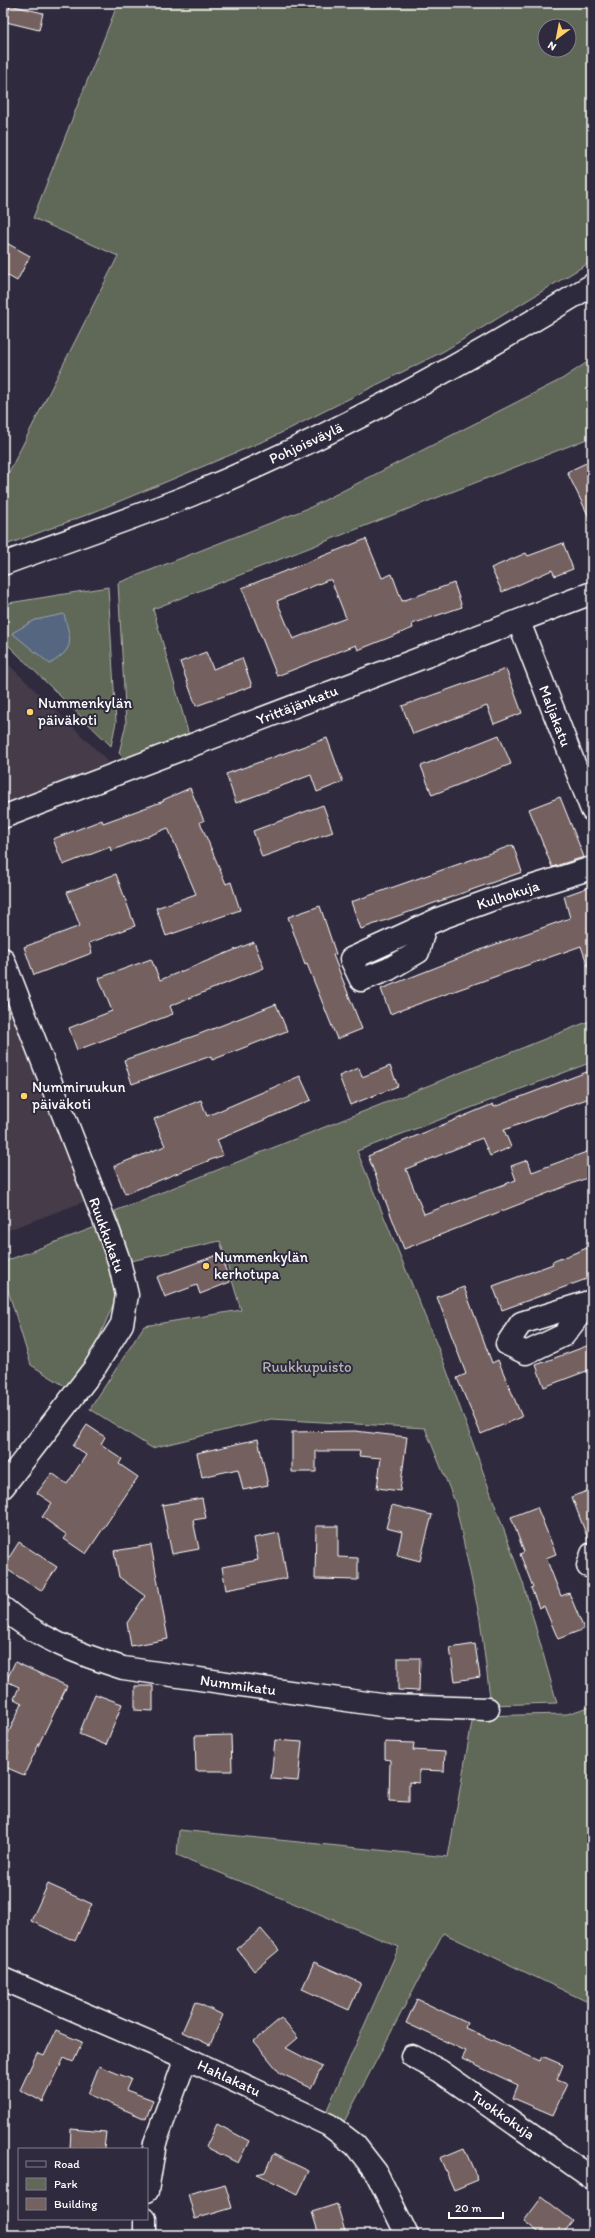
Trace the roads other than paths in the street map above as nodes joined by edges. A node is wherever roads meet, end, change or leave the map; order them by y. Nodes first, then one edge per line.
1 (592, 285) edge
2 (3, 564) edge
3 (592, 593) edge
4 (519, 622) junction
5 (592, 810) edge
6 (3, 817) edge
7 (592, 868) edge
8 (425, 925) dead end
9 (3, 959) edge
10 (3, 1487) edge
11 (592, 1554) edge
12 (592, 1565) edge
13 (3, 1608) edge
14 (488, 1709) dead end
15 (3, 1979) edge
16 (412, 2056) dead end
17 (186, 2058) junction
18 (592, 2178) edge
19 (148, 2184) edge
20 (145, 2220) edge
21 (145, 2235) edge
22 (407, 2235) edge

1 - 2 street, Pohjoisväylä
3 - 4 street, Yrittäjänkatu
4 - 5 street, Maljakatu
4 - 6 street, Yrittäjänkatu
7 - 8 street, Kulhokuja
9 - 10 street, Ruukkukatu
11 - 12 street
13 - 14 street, Nummikatu
15 - 17 street, Hahlakatu
16 - 18 street, Tuokkokuja
17 - 19 street
17 - 22 street, Hahlakatu
20 - 21 street

